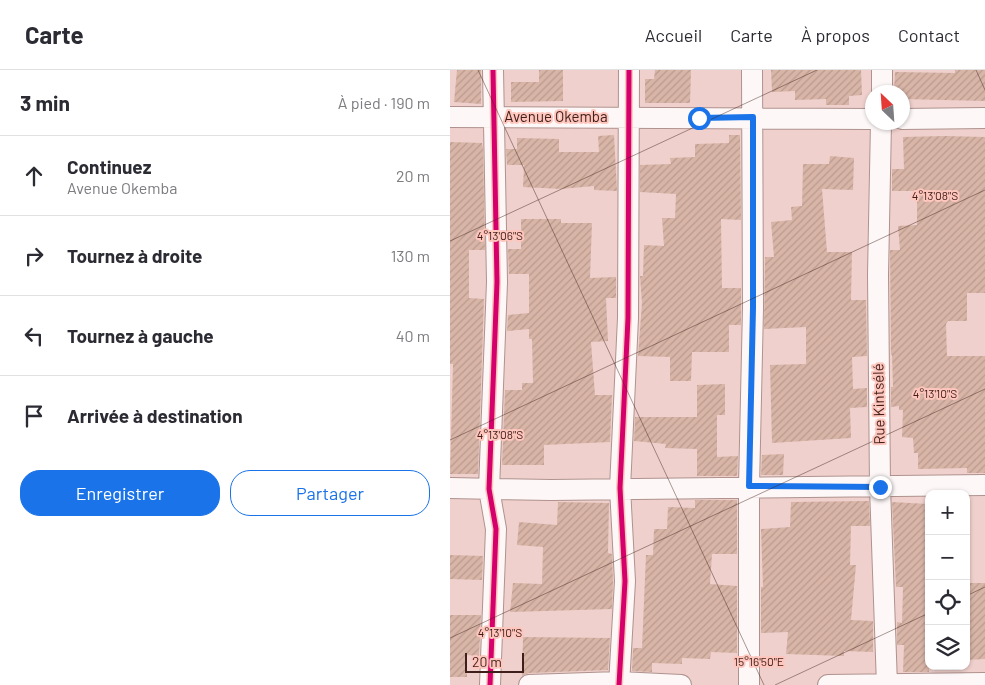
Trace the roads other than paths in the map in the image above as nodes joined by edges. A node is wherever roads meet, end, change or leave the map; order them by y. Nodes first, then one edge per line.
1 (492, 70) edge
2 (628, 70) edge
3 (752, 70) edge
4 (882, 70) edge
5 (882, 85) edge
6 (492, 116) junction
7 (450, 117) edge
8 (628, 117) junction
9 (753, 117) junction
10 (985, 118) edge
11 (865, 119) edge
12 (910, 119) edge
13 (881, 130) edge
14 (749, 486) junction
15 (985, 486) edge
16 (880, 487) junction
17 (450, 488) edge
18 (620, 488) junction
19 (489, 489) junction
20 (985, 683) edge
21 (619, 684) edge
22 (888, 684) edge
23 (490, 685) edge
24 (529, 685) edge
25 (681, 685) edge
26 (749, 685) edge
27 (828, 685) edge

1 - 6 street
2 - 8 street
3 - 9 street
4 - 5 street
6 - 7 street, Avenue Okemba
6 - 8 street, Avenue Okemba
6 - 19 street
8 - 9 street, Avenue Okemba
8 - 18 street
9 - 11 street, Avenue Okemba
9 - 14 street
10 - 12 street
13 - 16 street, Rue Kintsélé
14 - 16 street
14 - 18 street
14 - 26 street
15 - 16 street
16 - 22 street, Rue Kintsélé
17 - 19 street
18 - 19 street
18 - 21 street
19 - 23 street
20 - 22 street
21 - 24 street
21 - 25 street
22 - 27 street

